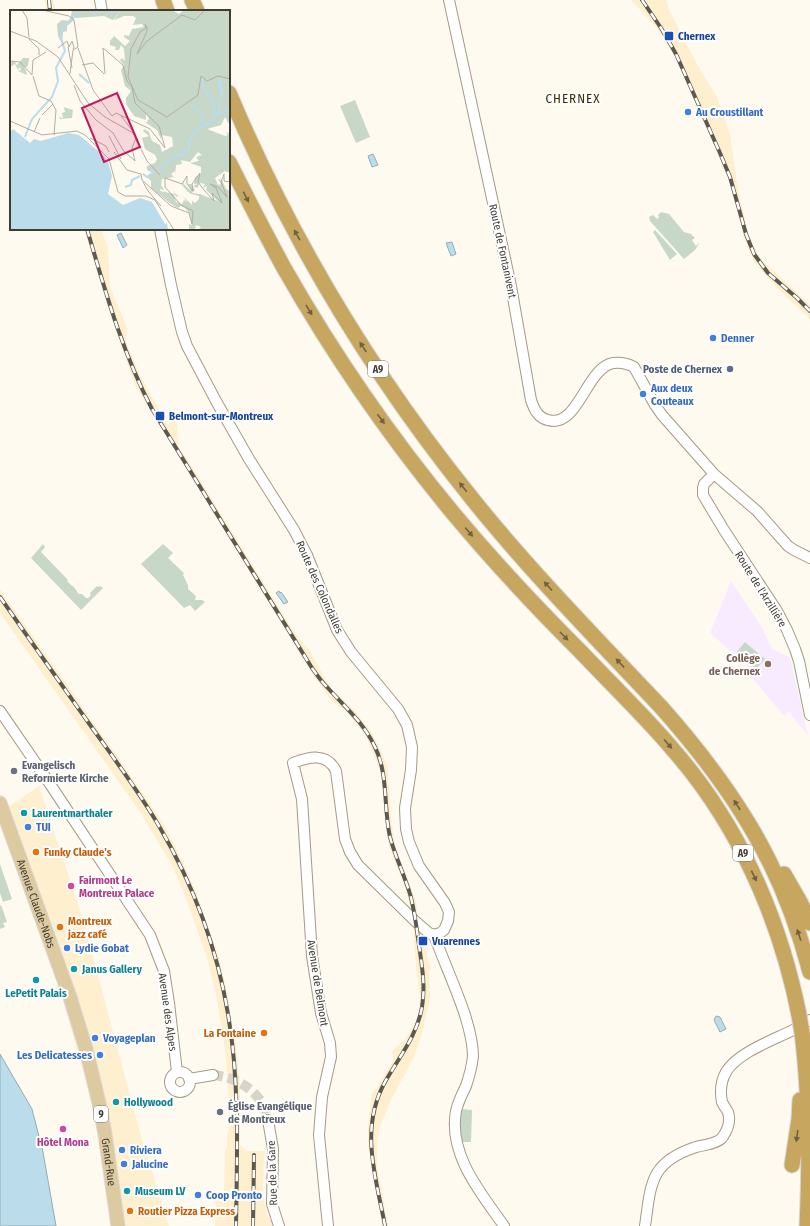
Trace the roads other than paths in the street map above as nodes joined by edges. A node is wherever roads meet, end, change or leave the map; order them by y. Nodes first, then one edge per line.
1 (100, 0) edge
2 (163, 0) edge
3 (192, 0) edge
4 (450, 0) edge
5 (102, 10) edge
6 (167, 10) edge
7 (196, 10) edge
8 (230, 95) edge
9 (230, 164) edge
10 (160, 230) edge
11 (714, 474) junction
12 (810, 558) edge
13 (0, 711) edge
14 (810, 715) edge
15 (0, 803) edge
16 (748, 822) junction
17 (810, 923) edge
18 (434, 935) junction
19 (810, 972) edge
20 (73, 1005) joint
21 (802, 1028) edge
22 (176, 1072) junction
23 (213, 1075) tunnel mouth
24 (189, 1079) junction
25 (268, 1120) tunnel mouth
26 (792, 1165) dead end
27 (118, 1226) edge
28 (279, 1226) edge
29 (328, 1226) edge
30 (504, 1226) edge
31 (645, 1226) edge
32 (807, 1226) edge

1 - 5 street
2 - 6 highway
3 - 7 highway
4 - 11 street, Route de Fontanivent
16 -> 8 highway, A9
9 -> 21 highway, A9
10 - 18 street, Route des Colondalles
11 - 12 street
11 - 14 street, Route de l'Arzillière
13 - 22 street, Avenue des Alpes
15 - 20 main road, Avenue Claude-Nobs / 9
16 - 17 highway
19 -> 16 highway, A9
18 - 29 street, Avenue de Belmont
18 - 30 street
20 - 27 main road, Grand-Rue / 9
21 -> 26 highway
21 - 31 street
21 - 32 highway, A9
22 - 24 street
22 - 24 street
23 - 24 street
25 - 28 street, Rue de la Gare

